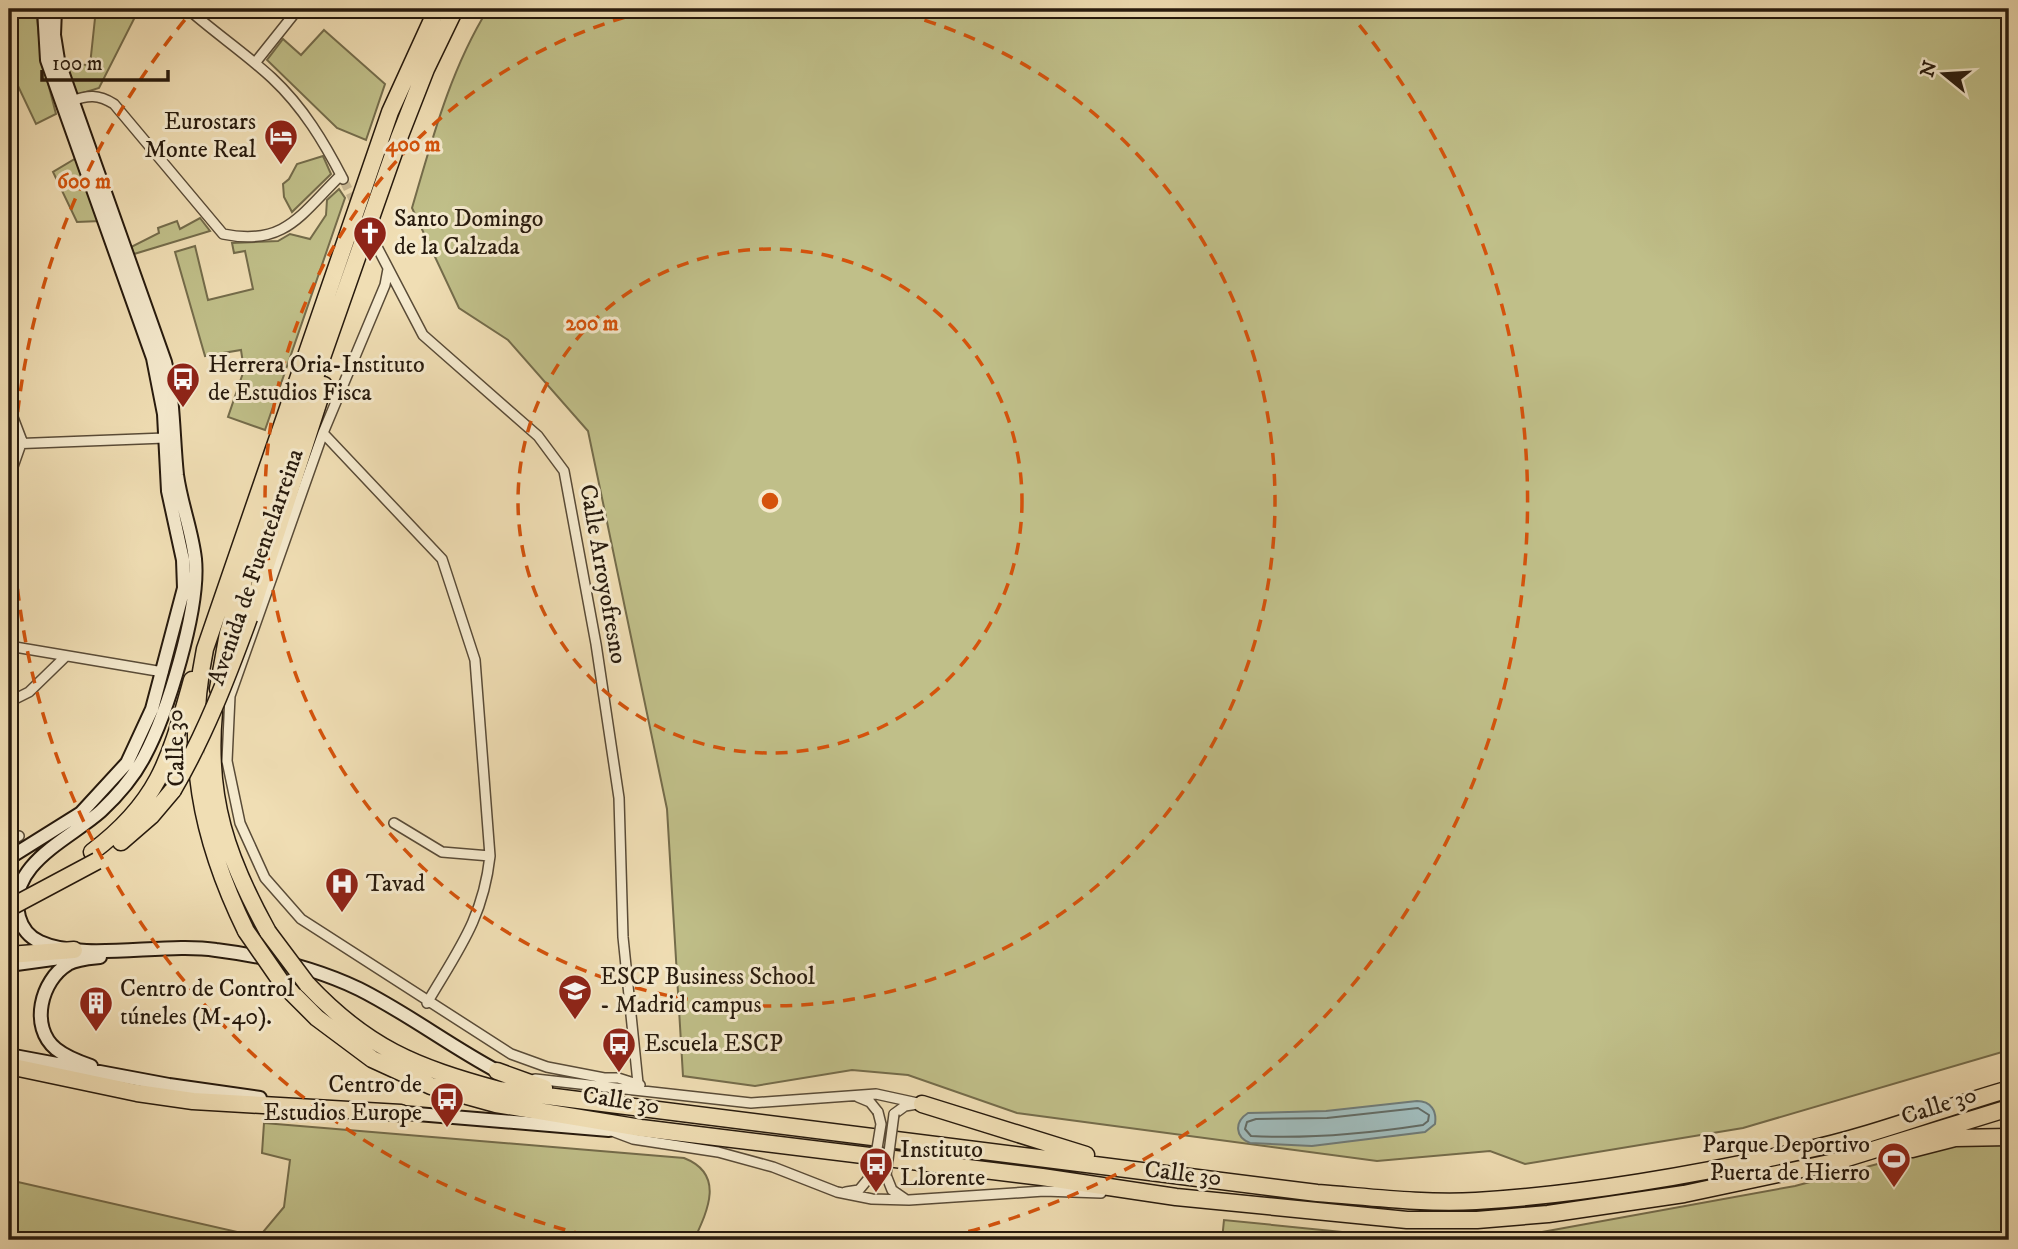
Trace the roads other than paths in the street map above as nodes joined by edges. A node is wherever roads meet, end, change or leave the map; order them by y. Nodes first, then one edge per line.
1 (44, 9) edge
2 (55, 9) edge
3 (188, 9) edge
4 (298, 9) edge
5 (437, 9) edge
6 (455, 9) edge
7 (255, 62) junction
8 (71, 101) junction
9 (371, 237) junction
10 (388, 269) junction
11 (395, 284) junction
12 (381, 293) junction
13 (9, 407) edge
14 (323, 433) junction
15 (165, 438) junction
16 (22, 441) junction
17 (9, 444) edge
18 (9, 478) edge
19 (9, 646) edge
20 (205, 649) junction
21 (65, 657) junction
22 (163, 672) junction
23 (9, 702) edge
24 (394, 823) dead end
25 (19, 836) dead end
26 (9, 841) edge
27 (94, 856) junction
28 (490, 856) junction
29 (9, 858) edge
30 (9, 898) edge
31 (9, 908) edge
32 (134, 949) junction
33 (83, 950) junction
34 (9, 955) edge
35 (9, 965) edge
36 (427, 1003) junction
37 (9, 1055) edge
38 (634, 1060) junction
39 (9, 1066) edge
40 (497, 1071) junction
41 (604, 1078) junction
42 (131, 1079) junction
43 (628, 1080) junction
44 (549, 1081) junction
45 (638, 1083) junction
46 (2009, 1089) edge
47 (654, 1091) junction
48 (843, 1094) junction
49 (566, 1096) junction
50 (922, 1104) junction
51 (2009, 1108) edge
52 (401, 1113) junction
53 (642, 1128) junction
54 (609, 1130) junction
55 (2009, 1137) edge
56 (1834, 1162) junction
57 (1197, 1178) junction
58 (1136, 1191) junction
59 (837, 1192) junction
60 (1101, 1193) joint
61 (909, 1200) junction

1 - 15 main road
2 - 8 main road
3 - 7 street
4 - 7 street
5 - 20 highway, Calle 30
6 - 9 highway, Calle 30
7 - 8 street
8 - 33 main road
9 - 10 street, Calle Arroyofresno
9 - 27 highway, bridge
9 - 49 highway, Calle 30, bridge
10 - 11 street, Calle Arroyofresno
10 - 12 street, Avenida de Fuentelarreina
11 - 12 street
11 - 38 street, Calle Arroyofresno
12 - 14 street, Avenida de Fuentelarreina
13 - 16 street
14 - 28 street
14 - 36 street, Avenida de Fuentelarreina
15 - 16 street
15 - 22 main road
16 - 17 street
16 - 18 street
19 - 21 street
20 - 27 highway
20 - 53 highway, Calle 30, bridge
21 - 22 street
21 - 23 street
22 - 29 main road
24 - 28 street
25 - 26 street
27 - 30 highway
27 - 31 highway, bridge
28 - 36 street
32 - 33 main road
32 - 40 main road
32 - 42 main road
33 - 34 highway
33 - 35 main road
36 - 41 street, Avenida de Fuentelarreina
37 - 42 main road
38 - 43 street
38 - 45 street, Calle Arroyofresno
39 - 52 highway
40 - 44 street
40 - 49 highway
41 - 43 street, Avenida de Fuentelarreina
41 - 44 street, Avenida de Fuentelarreina
42 - 52 main road
43 - 45 street, Avenida de Fuentelarreina
44 - 47 street
45 - 47 street, Avenida de Fuentelarreina
46 - 57 highway, Calle 30
47 - 48 street
48 - 50 street
48 - 59 street, bridge
49 - 57 highway, Calle 30
50 - 57 highway
50 - 61 street, bridge
51 - 56 highway, Calle 30
52 - 54 main road
53 - 54 highway
53 - 58 highway, Calle 30
54 - 59 street
55 - 56 highway
56 - 58 highway, Calle 30
58 - 60 highway
59 - 61 street
60 - 61 street

